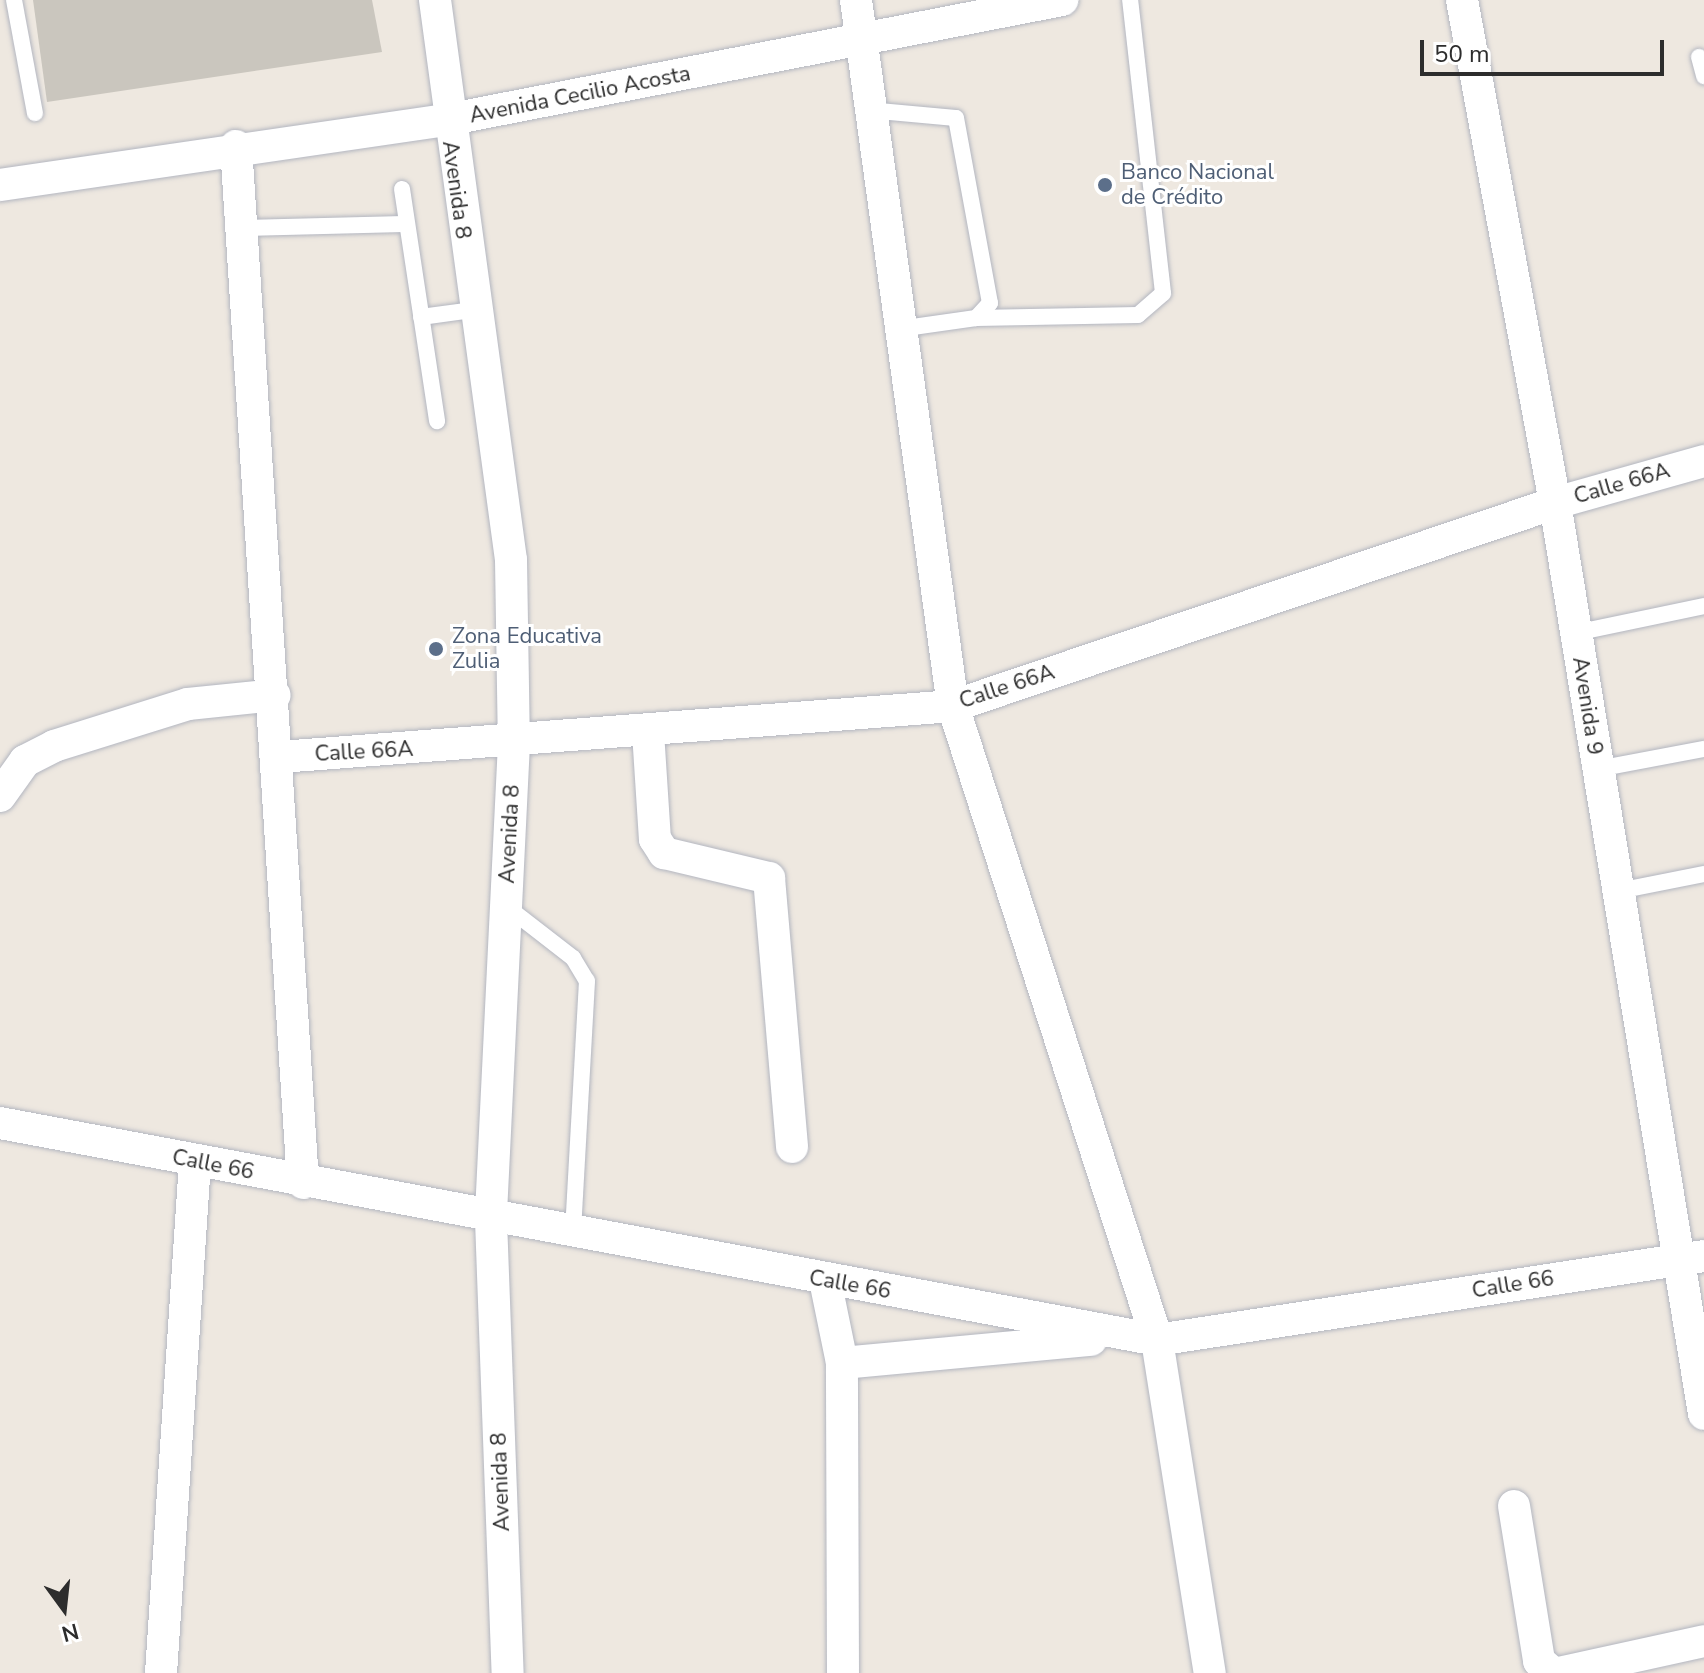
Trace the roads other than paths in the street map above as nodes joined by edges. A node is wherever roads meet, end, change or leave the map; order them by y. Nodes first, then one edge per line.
1 (14, 0) edge
2 (435, 0) edge
3 (856, 0) edge
4 (1062, 0) edge
5 (1130, 0) edge
6 (1462, 0) edge
7 (856, 42) junction
8 (1699, 57) dead end
9 (1704, 76) edge
10 (866, 110) junction
11 (35, 113) dead end
12 (446, 120) junction
13 (236, 146) junction
14 (0, 185) edge
15 (402, 189) dead end
16 (406, 224) junction
17 (242, 228) junction
18 (472, 310) junction
19 (421, 317) junction
20 (976, 318) junction
21 (898, 329) junction
22 (437, 421) dead end
23 (1704, 461) edge
24 (1555, 503) junction
25 (1704, 606) edge
26 (1575, 633) junction
27 (275, 695) junction
28 (953, 706) junction
29 (648, 732) junction
30 (514, 743) junction
31 (1704, 749) edge
32 (280, 757) junction
33 (1598, 769) junction
34 (0, 796) edge
35 (1704, 874) edge
36 (1618, 891) junction
37 (506, 906) junction
38 (0, 1123) edge
39 (792, 1147) dead end
40 (195, 1162) junction
41 (303, 1183) junction
42 (491, 1220) junction
43 (573, 1235) junction
44 (1690, 1258) edge
45 (825, 1280) junction
46 (1144, 1338) junction
47 (842, 1363) junction
48 (1704, 1414) edge
49 (1514, 1506) dead end
50 (1704, 1641) edge
51 (161, 1673) edge
52 (508, 1673) edge
53 (843, 1673) edge
54 (1210, 1673) edge
55 (1556, 1673) edge

1 - 11 lane
2 - 12 street, Avenida 8
3 - 7 street
4 - 7 street, Avenida Cecilio Acosta
5 - 20 lane
6 - 24 street, Avenida 9
7 - 10 street
7 - 12 street, Avenida Cecilio Acosta
8 - 9 lane
10 - 20 lane
10 - 21 street
12 - 13 street, Avenida Cecilio Acosta
12 - 18 street, Avenida 8
13 - 14 street, Avenida Cecilio Acosta
13 - 17 street
15 - 16 lane
16 - 17 lane
16 - 19 lane
17 - 27 street
18 - 19 lane
18 - 30 street, Avenida 8
19 - 22 lane
20 - 21 lane
21 - 28 street
23 - 24 street, Calle 66A
24 - 26 street, Avenida 9
24 - 28 street, Calle 66A
25 - 26 lane
26 - 33 street, Avenida 9
27 - 32 street
27 - 34 street
28 - 29 street, Calle 66A
28 - 46 street
29 - 30 street, Calle 66A
29 - 39 street
30 - 32 street, Calle 66A
30 - 37 street, Avenida 8
31 - 33 lane
32 - 41 street
33 - 36 street, Avenida 9
35 - 36 lane
36 - 44 street, Avenida 9
37 - 42 street, Avenida 8
37 - 43 lane
38 - 40 street, Calle 66
40 - 41 street, Calle 66
40 - 51 street
41 - 42 street, Calle 66
42 - 43 street, Calle 66
42 - 52 street, Avenida 8
43 - 45 street, Calle 66
44 - 46 street, Calle 66
44 - 48 street, Avenida 9
45 - 46 street, Calle 66
45 - 47 street
46 - 47 street
46 - 54 street
47 - 53 street
49 - 55 street
50 - 55 street

